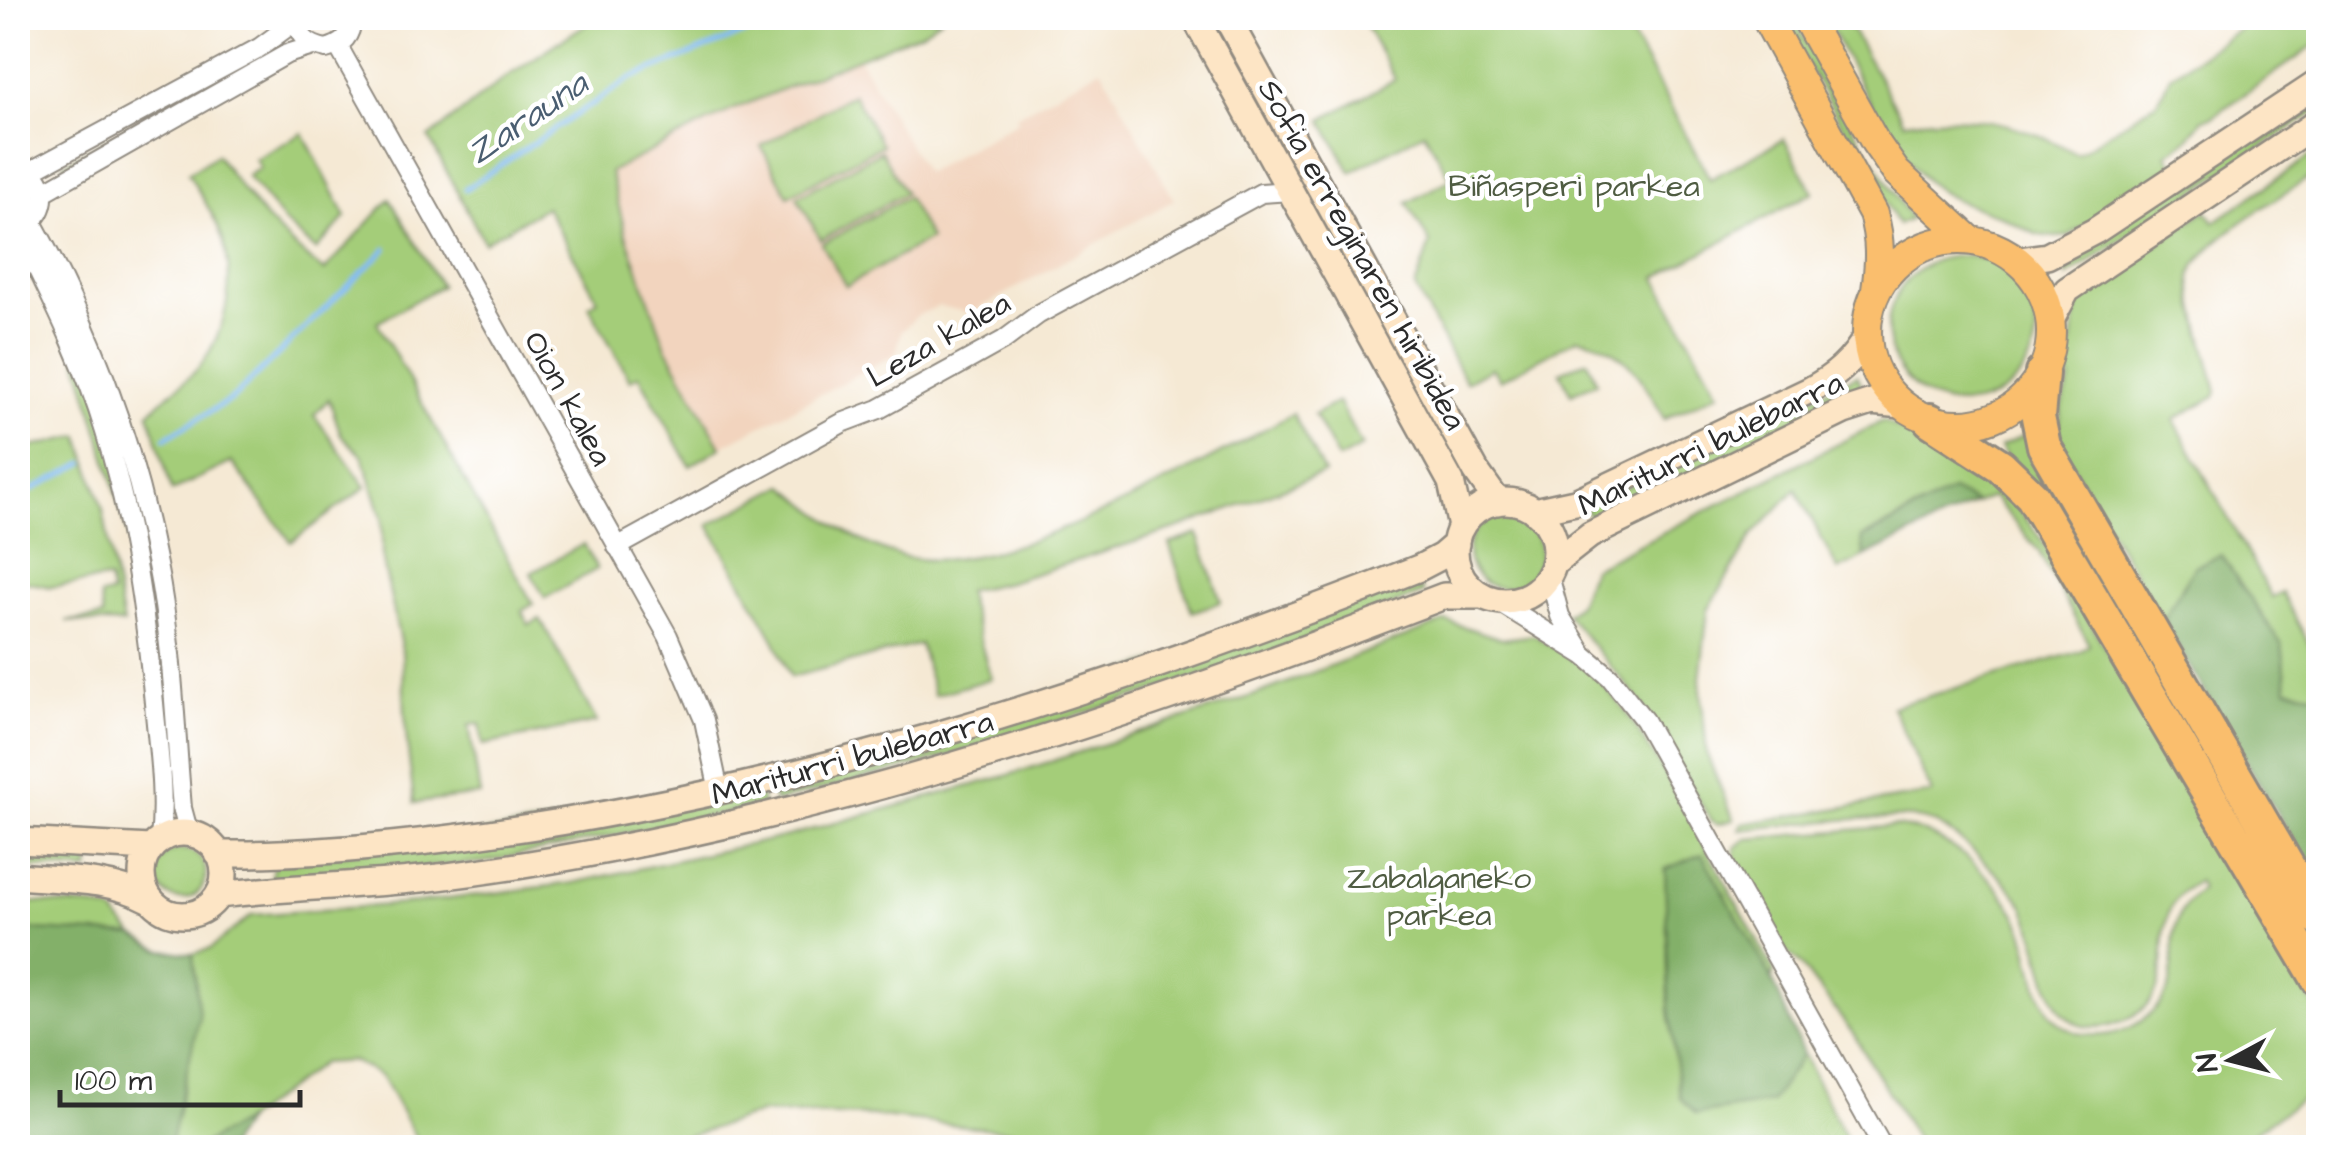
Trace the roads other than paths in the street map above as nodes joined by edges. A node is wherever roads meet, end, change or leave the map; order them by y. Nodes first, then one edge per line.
1 (1195, 18) edge
2 (1226, 18) edge
3 (1766, 18) edge
4 (1806, 18) edge
5 (297, 19) edge
6 (355, 21) edge
7 (313, 46) junction
8 (338, 46) junction
9 (2318, 83) edge
10 (2318, 122) edge
11 (24, 168) edge
12 (1291, 191) junction
13 (44, 192) junction
14 (22, 226) edge
15 (1969, 239) junction
16 (2019, 260) junction
17 (1876, 292) junction
18 (2051, 320) junction
19 (1866, 336) junction
20 (2042, 372) junction
21 (1916, 412) junction
22 (1498, 502) junction
23 (1534, 511) junction
24 (1458, 535) junction
25 (617, 547) junction
26 (1551, 570) junction
27 (1489, 598) junction
28 (1584, 655) junction
29 (719, 791) junction
30 (189, 834) junction
31 (18, 842) edge
32 (156, 844) junction
33 (218, 854) junction
34 (18, 876) edge
35 (218, 895) junction
36 (149, 899) junction
37 (2318, 918) edge
38 (2318, 980) edge
39 (1883, 1148) edge

1 - 12 main road, Sofia erreginaren hiribidea
2 - 22 main road, Sofia erreginaren hiribidea
3 - 17 main road
4 - 15 main road
5 - 7 street
5 - 11 street
6 - 8 street
7 - 8 street
7 - 13 street
8 - 25 street, Oion kalea
9 - 16 main road
10 - 18 main road
11 - 13 street
12 - 24 main road, Sofia erreginaren hiribidea
12 - 25 street, Leza kalea
13 - 14 street
14 - 30 street
14 - 32 street
15 - 16 main road
15 - 17 main road
16 - 18 main road
17 - 19 main road
18 - 20 main road
19 - 21 main road
19 - 23 main road, Mariturri bulebarra
20 - 21 main road
20 - 37 highway
21 - 26 main road, Mariturri bulebarra
21 - 38 highway
22 - 23 main road
22 - 24 main road
23 - 26 main road
24 - 27 main road
24 - 29 main road, Mariturri bulebarra
25 - 29 street, Oion kalea
26 - 27 main road
26 - 28 street
27 - 28 street
27 - 35 main road, Mariturri bulebarra
28 - 39 street
29 - 33 main road, Mariturri bulebarra
30 - 32 main road
30 - 33 main road
31 - 32 main road
32 - 36 main road
33 - 35 main road
34 - 36 main road
35 - 36 main road

